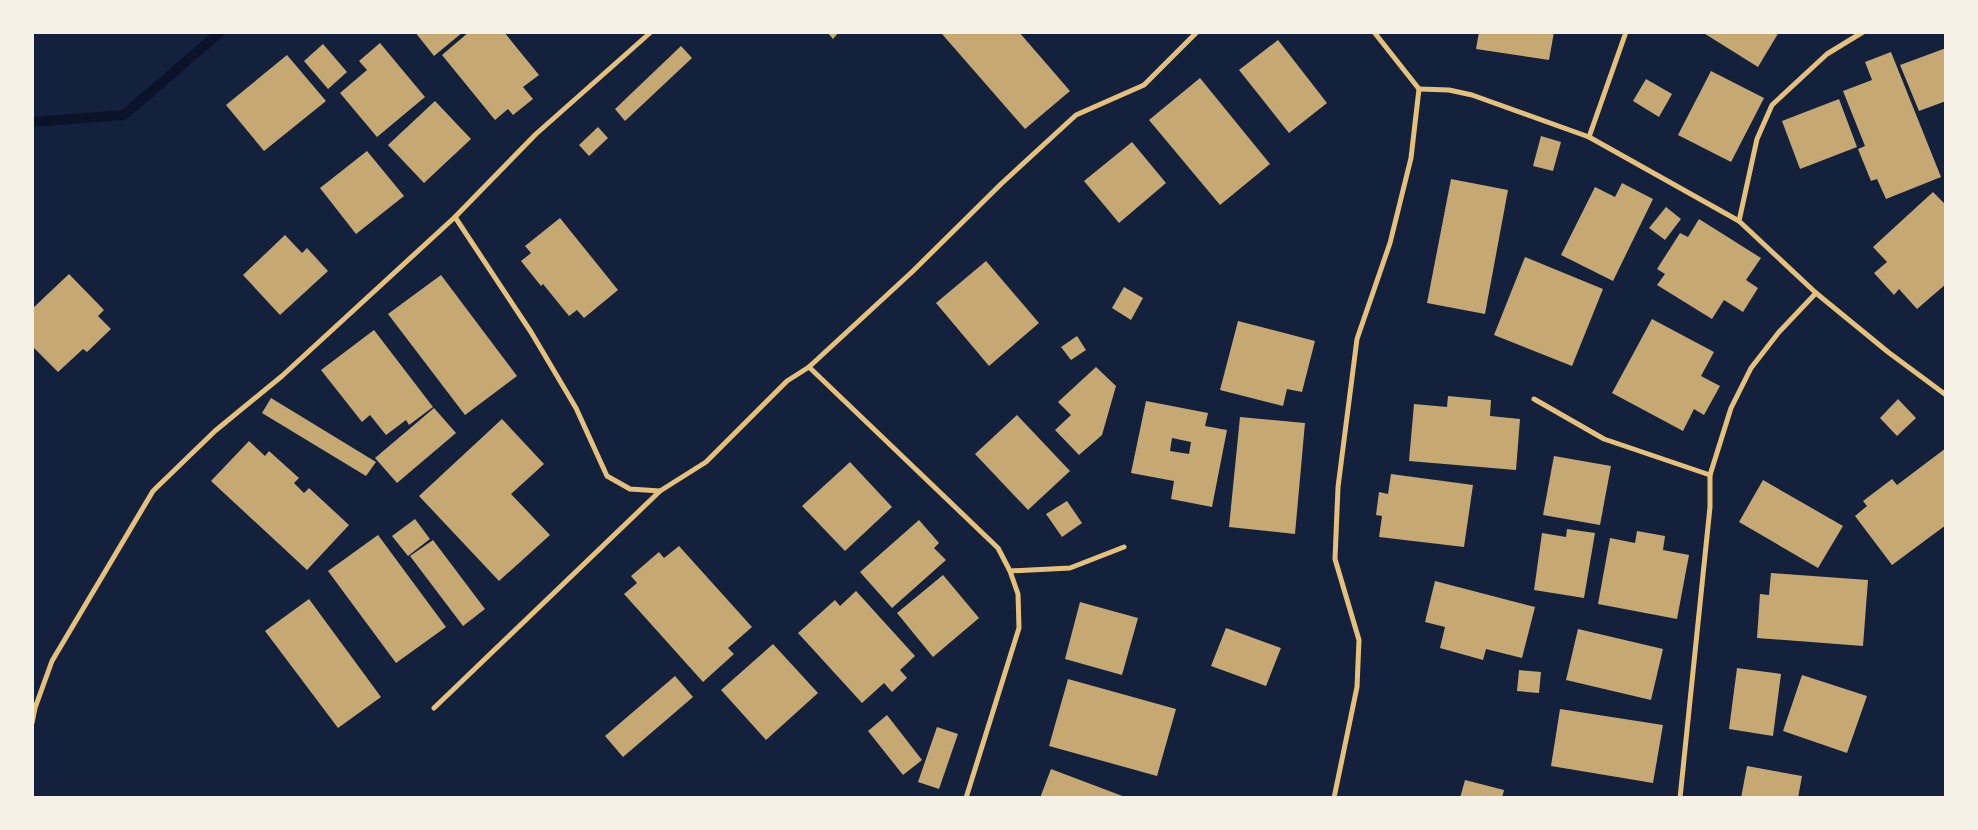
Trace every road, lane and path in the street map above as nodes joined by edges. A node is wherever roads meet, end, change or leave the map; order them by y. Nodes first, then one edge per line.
1 (651, 32) edge
2 (1197, 32) edge
3 (1374, 32) edge
4 (1626, 32) edge
5 (1863, 32) edge
6 (1419, 89) junction
7 (1589, 137) junction
8 (455, 217) junction
9 (1739, 220) junction
10 (1816, 293) junction
11 (809, 366) junction
12 (1946, 395) edge
13 (1534, 399) dead end
14 (1710, 475) junction
15 (660, 491) junction
16 (1124, 547) dead end
17 (1010, 571) junction
18 (434, 708) dead end
19 (32, 723) edge
20 (966, 798) edge
21 (1334, 798) edge
22 (1680, 798) edge

1 - 8 street
2 - 11 street
3 - 6 street
4 - 7 street
5 - 9 street
6 - 7 street
6 - 21 street
7 - 9 street
8 - 15 street
8 - 19 street
9 - 10 street
10 - 12 street
10 - 14 street
11 - 15 street
11 - 17 street
13 - 14 street
14 - 22 street
15 - 18 street
16 - 17 street
17 - 20 street

